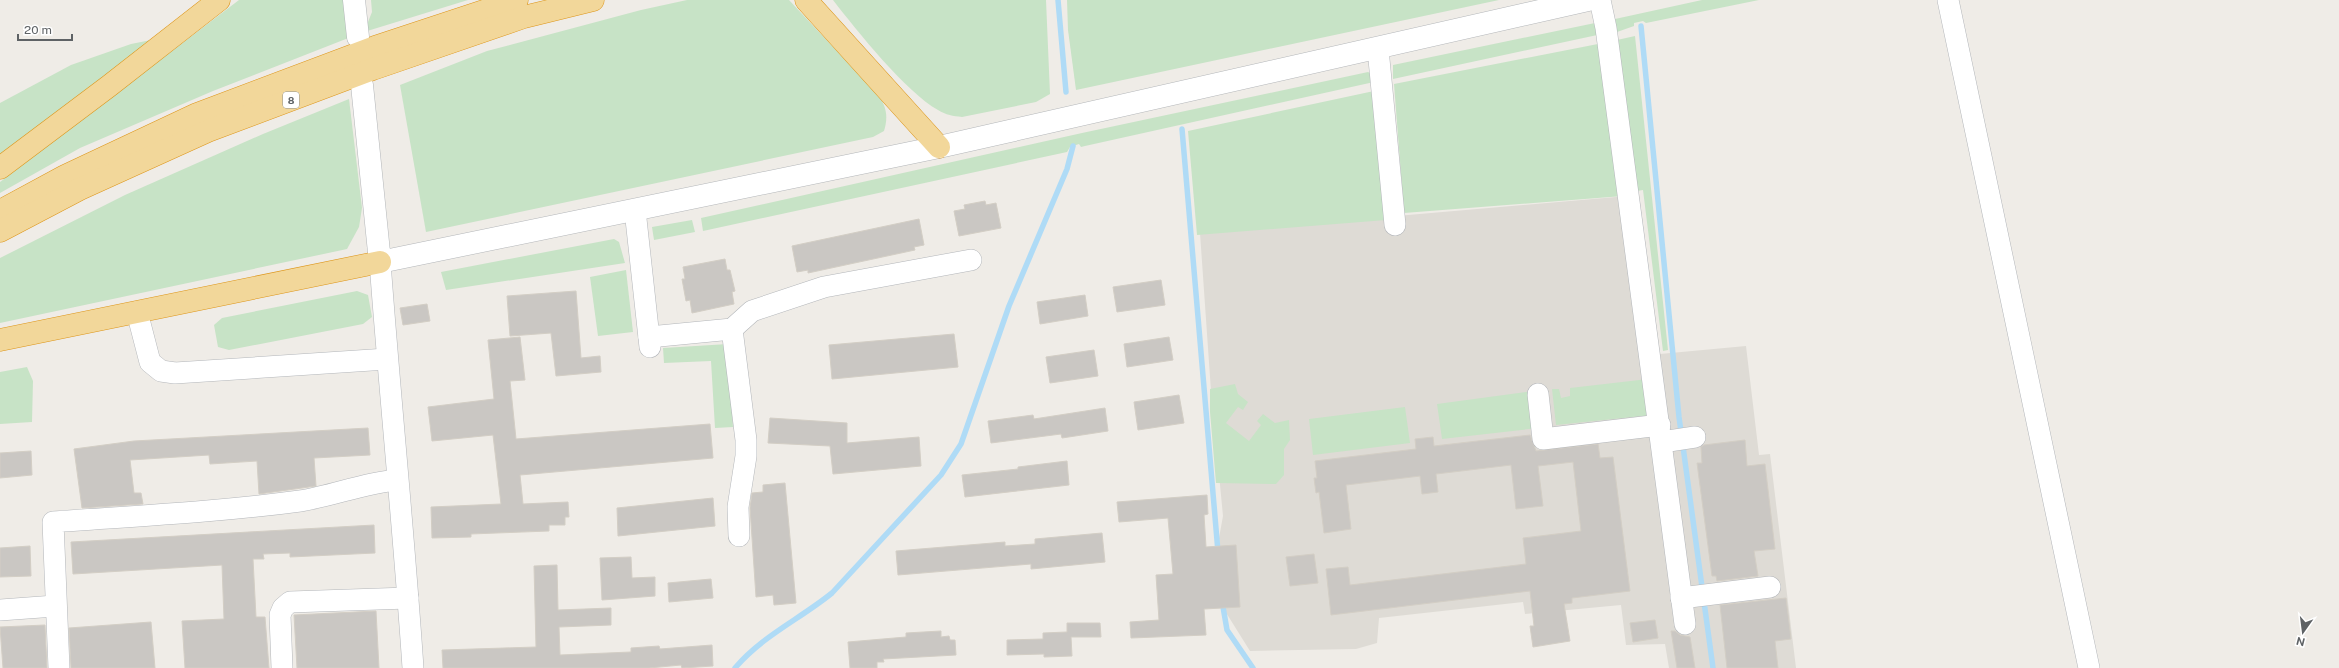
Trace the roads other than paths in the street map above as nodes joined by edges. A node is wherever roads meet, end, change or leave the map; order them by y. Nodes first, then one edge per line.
1 (219, 0) edge
2 (354, 0) edge
3 (517, 0) edge
4 (593, 0) edge
5 (806, 0) edge
6 (1588, 0) edge
7 (1600, 0) edge
8 (1948, 0) edge
9 (358, 36) dead end
10 (1378, 49) junction
11 (362, 85) dead end
12 (939, 147) junction
13 (0, 168) edge
14 (635, 210) junction
15 (0, 211) edge
16 (1395, 225) dead end
17 (0, 231) edge
18 (971, 260) dead end
19 (380, 262) junction
20 (137, 312) junction
21 (732, 329) junction
22 (0, 340) edge
23 (387, 359) junction
24 (1538, 394) dead end
25 (1676, 436) junction
26 (397, 480) junction
27 (739, 536) dead end
28 (1770, 587) dead end
29 (1687, 597) junction
30 (408, 598) junction
31 (55, 606) junction
32 (0, 610) edge
33 (1685, 624) dead end
34 (59, 668) edge
35 (282, 668) edge
36 (413, 668) edge
37 (2089, 668) edge

1 - 13 highway
2 - 9 main road
3 - 15 highway, 8
4 - 17 highway, 8
5 - 12 highway
6 - 10 main road
7 - 25 street
8 - 37 street
10 - 12 main road
10 - 16 street
11 - 19 main road
12 - 14 main road
14 - 19 main road
14 - 21 street
18 - 21 street
19 - 20 highway
19 - 23 street
20 - 22 highway
20 - 23 street
21 - 27 street
23 - 26 street
24 - 25 street
25 - 29 street
26 - 30 street
26 - 31 street
28 - 29 street
29 - 33 street
30 - 35 street
30 - 36 street
31 - 32 street
31 - 34 street

